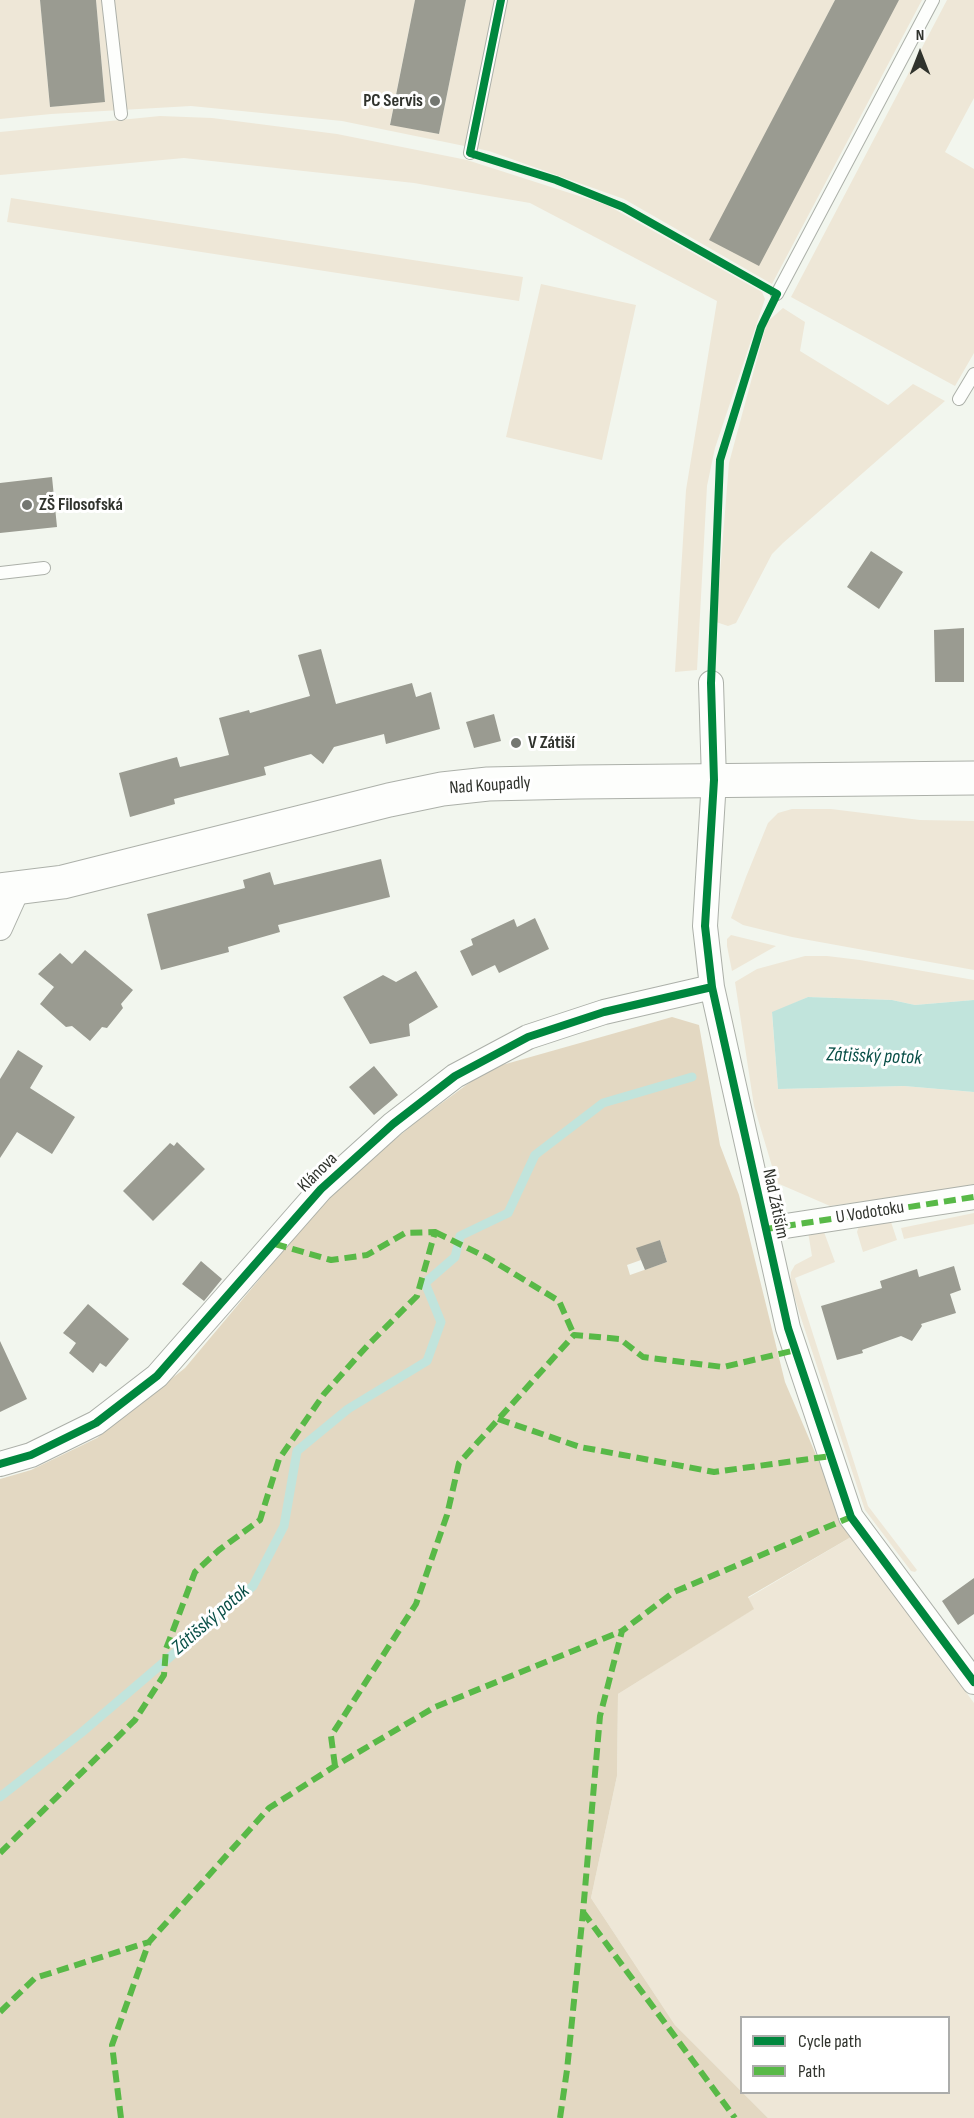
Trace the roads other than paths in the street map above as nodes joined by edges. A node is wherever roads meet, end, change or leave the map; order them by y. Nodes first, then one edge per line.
1 (108, 0) edge
2 (501, 0) edge
3 (933, 0) edge
4 (121, 114) dead end
5 (470, 153) dead end
6 (777, 294) dead end
7 (974, 374) edge
8 (959, 399) dead end
9 (44, 568) dead end
10 (0, 573) edge
11 (711, 683) dead end
12 (974, 778) edge
13 (714, 780) junction
14 (9, 889) edge
15 (0, 928) edge
16 (712, 987) junction
17 (974, 1197) edge
18 (766, 1229) junction
19 (0, 1464) edge
20 (974, 1683) edge

1 - 4 lane
2 - 5 lane
3 - 6 lane
7 - 8 lane
9 - 10 lane
11 - 13 street, Nad Zátiším
12 - 13 street, Nad Koupadly
13 - 14 street, Nad Koupadly
13 - 16 street, Nad Zátiším
14 - 15 street
16 - 18 street, Nad Zátiším
16 - 19 street, Klánova
17 - 18 street, U Vodotoku
18 - 20 street, Nad Zátiším

